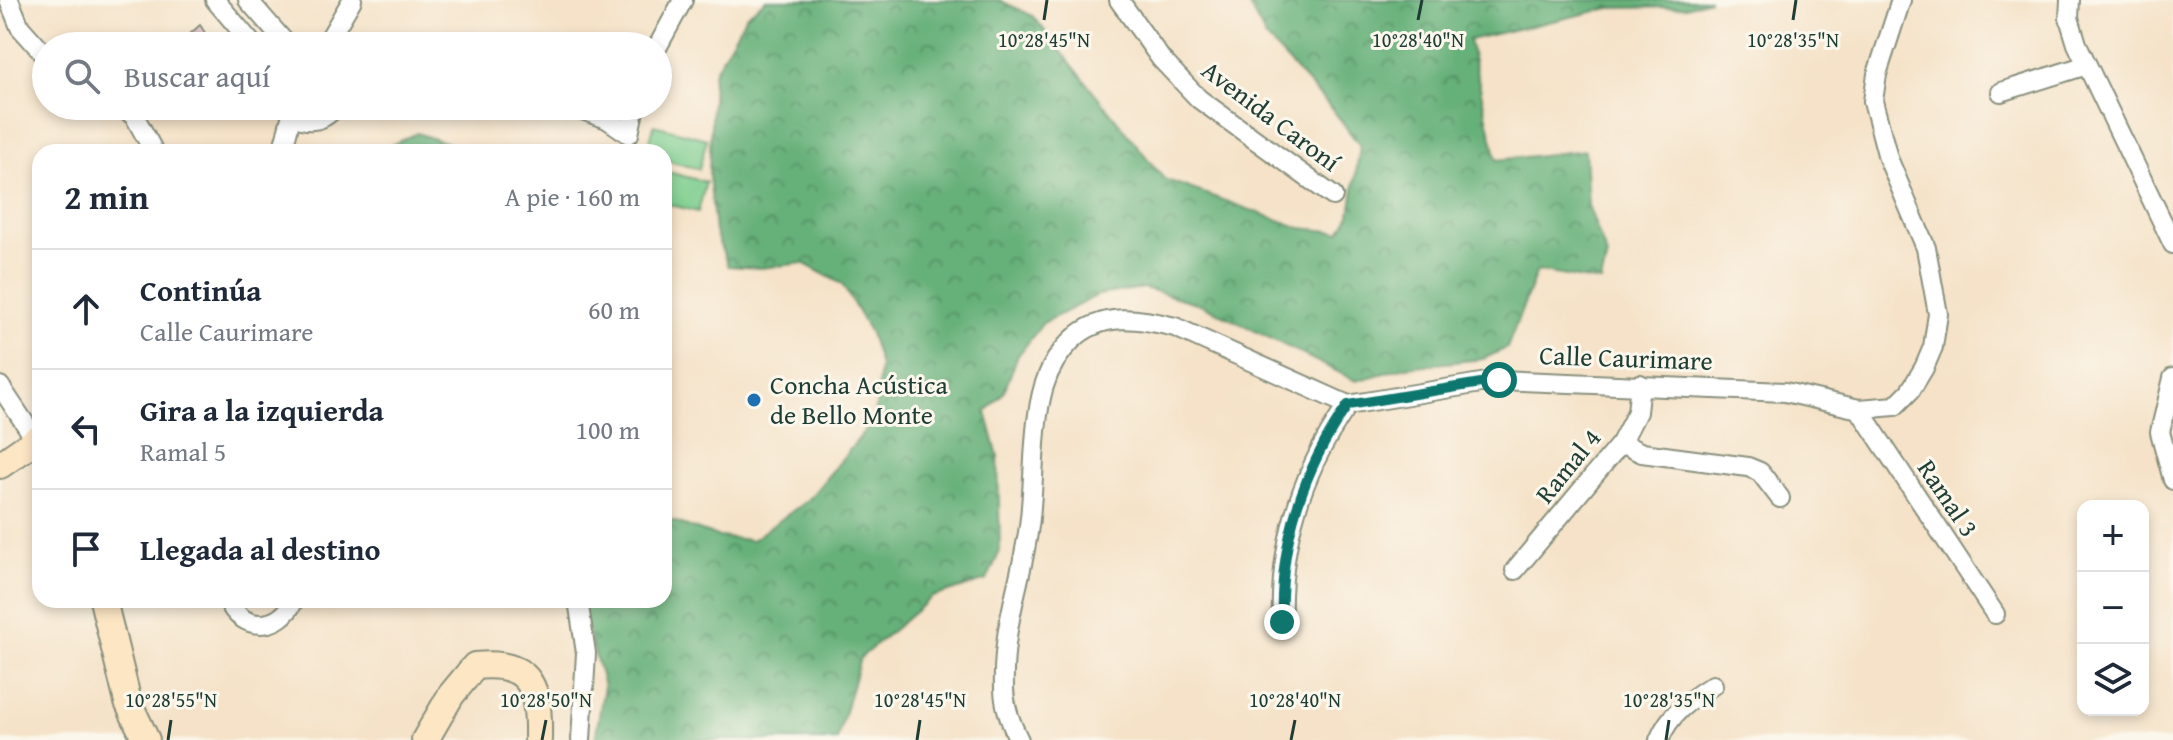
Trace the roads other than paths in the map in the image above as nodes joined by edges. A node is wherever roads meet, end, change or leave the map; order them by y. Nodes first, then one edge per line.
1 (9, 0) edge
2 (215, 0) edge
3 (248, 0) edge
4 (352, 0) edge
5 (683, 0) edge
6 (1119, 0) edge
7 (1901, 0) edge
8 (2070, 0) edge
9 (242, 32) edge
10 (276, 32) edge
11 (333, 32) edge
12 (666, 32) edge
13 (32, 40) edge
14 (2087, 65) junction
15 (2001, 92) dead end
16 (137, 120) edge
17 (287, 120) edge
18 (608, 120) edge
19 (633, 120) edge
20 (631, 143) edge
21 (150, 144) edge
22 (283, 144) edge
23 (1333, 196) dead end
24 (2173, 244) edge
25 (2173, 378) edge
26 (1640, 384) junction
27 (0, 386) edge
28 (1348, 405) junction
29 (1859, 409) junction
30 (32, 435) edge
31 (1621, 443) junction
32 (32, 447) edge
33 (0, 465) edge
34 (2173, 480) edge
35 (1780, 498) dead end
36 (1515, 570) dead end
37 (105, 608) edge
38 (231, 608) edge
39 (290, 608) edge
40 (579, 608) edge
41 (1995, 614) dead end
42 (1282, 622) dead end
43 (1713, 685) dead end
44 (146, 740) edge
45 (425, 740) edge
46 (538, 740) edge
47 (581, 740) edge
48 (1019, 740) edge
49 (1659, 740) edge

1 - 13 street
2 - 9 street
3 - 10 street
4 - 11 street
5 - 12 street
6 - 23 street, Avenida Caroní
7 - 29 street, Calle Caurimare
8 - 14 street
14 - 15 street
14 - 24 street
16 - 21 street
17 - 22 street
18 - 20 street
19 - 20 street
25 - 34 street
26 - 28 street, Calle Caurimare
26 - 29 street, Calle Caurimare
26 - 31 street, Ramal 4
27 - 30 street
28 - 42 street
28 - 48 street
29 - 41 street, Ramal 3
31 - 35 street
31 - 36 street, Ramal 4
32 - 33 street
37 - 44 street
38 - 39 street
40 - 47 street
43 - 49 street
45 - 46 street

